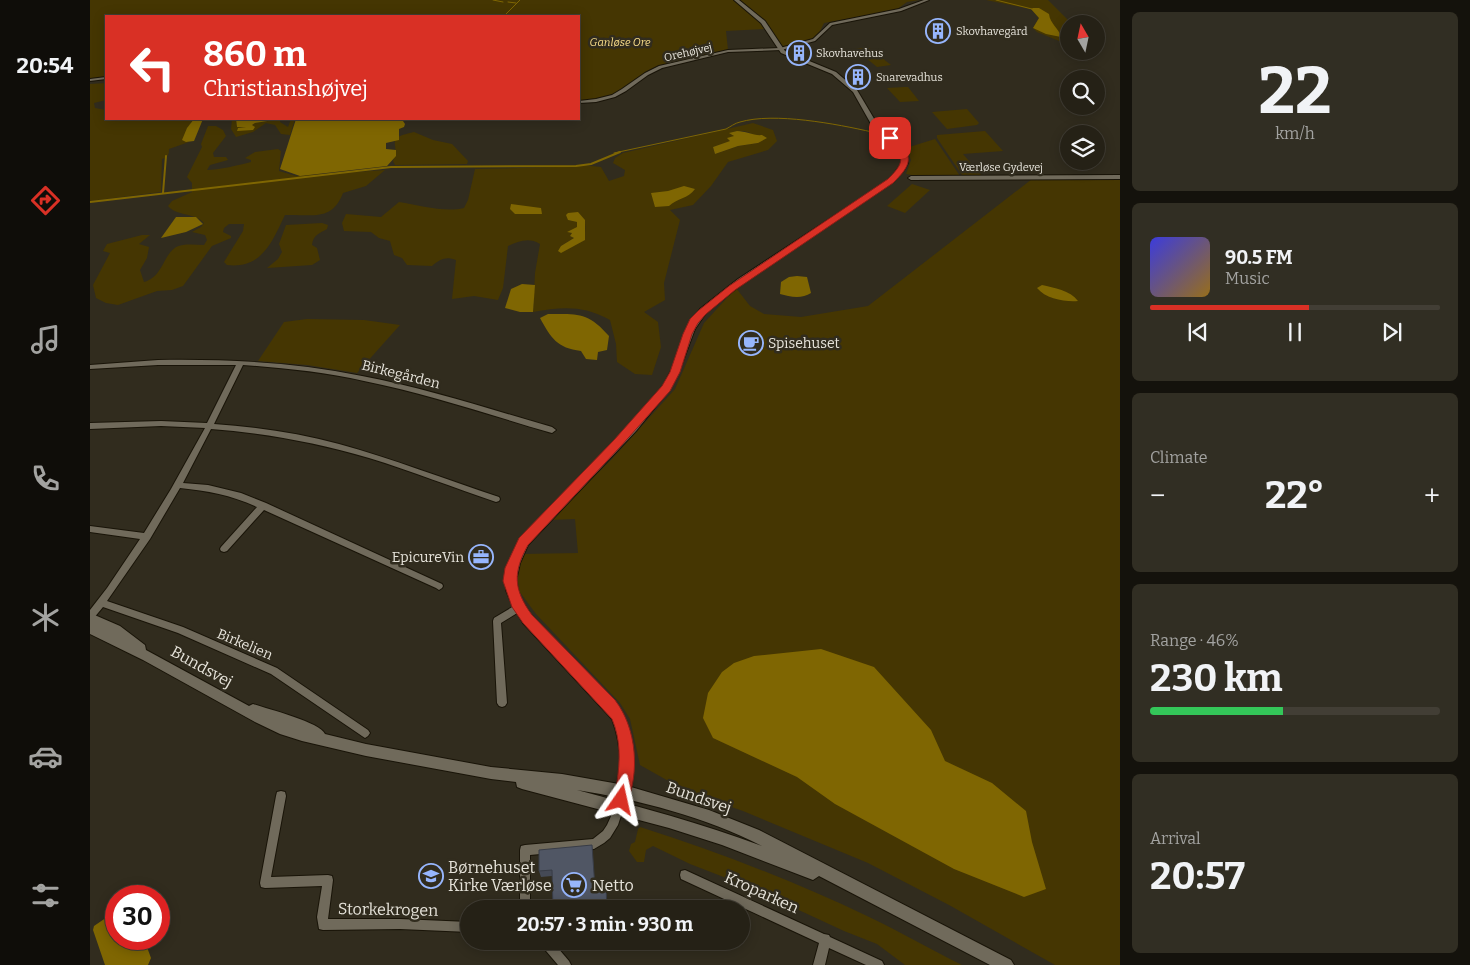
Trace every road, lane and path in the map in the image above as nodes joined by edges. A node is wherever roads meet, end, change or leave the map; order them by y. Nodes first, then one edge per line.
1 (736, 0) edge
2 (927, 0) edge
3 (780, 49) junction
4 (105, 78) edge
5 (90, 80) edge
6 (580, 102) edge
7 (1120, 177) edge
8 (911, 178) dead end
9 (240, 364) junction
10 (90, 367) edge
11 (90, 426) edge
12 (210, 426) junction
13 (552, 430) dead end
14 (178, 485) junction
15 (496, 499) dead end
16 (263, 505) junction
17 (90, 529) edge
18 (147, 537) junction
19 (224, 549) dead end
20 (440, 586) dead end
21 (102, 603) junction
22 (518, 607) junction
23 (90, 617) edge
24 (90, 628) edge
25 (147, 656) junction
26 (502, 703) dead end
27 (365, 732) dead end
28 (491, 773) junction
29 (624, 791) junction
30 (281, 796) dead end
31 (619, 808) junction
32 (685, 875) dead end
33 (854, 888) junction
34 (525, 900) edge
35 (460, 927) edge
36 (825, 938) junction
37 (552, 950) edge
38 (565, 965) edge
39 (819, 965) edge
40 (878, 965) edge
41 (1006, 965) edge

1 - 3 street
2 - 3 street, Orehøjvej
3 - 6 street, Orehøjvej
3 - 22 street
4 - 5 street
7 - 8 street, Værløse Gydevej
9 - 10 street, Birkegården
9 - 12 street
9 - 13 street, Birkegården
11 - 12 street
12 - 14 street
12 - 15 street
14 - 16 street
14 - 18 street
16 - 19 street
16 - 20 street
17 - 18 street
18 - 21 street
21 - 23 street
21 - 27 street, Birkelien
22 - 26 street
22 - 29 street
23 - 25 street, Bundsvej
24 - 25 street, Bundsvej
25 - 28 street, Bundsvej
28 - 29 street, Bundsvej
28 - 31 street, Bundsvej
29 - 31 street
29 - 33 street, Bundsvej
30 - 35 street, Storkekrogen
31 - 33 street, Bundsvej
31 - 34 street
32 - 36 street, Kroparken
33 - 41 street, Bundsvej
36 - 39 street
36 - 40 street, Kroparken
37 - 38 street

